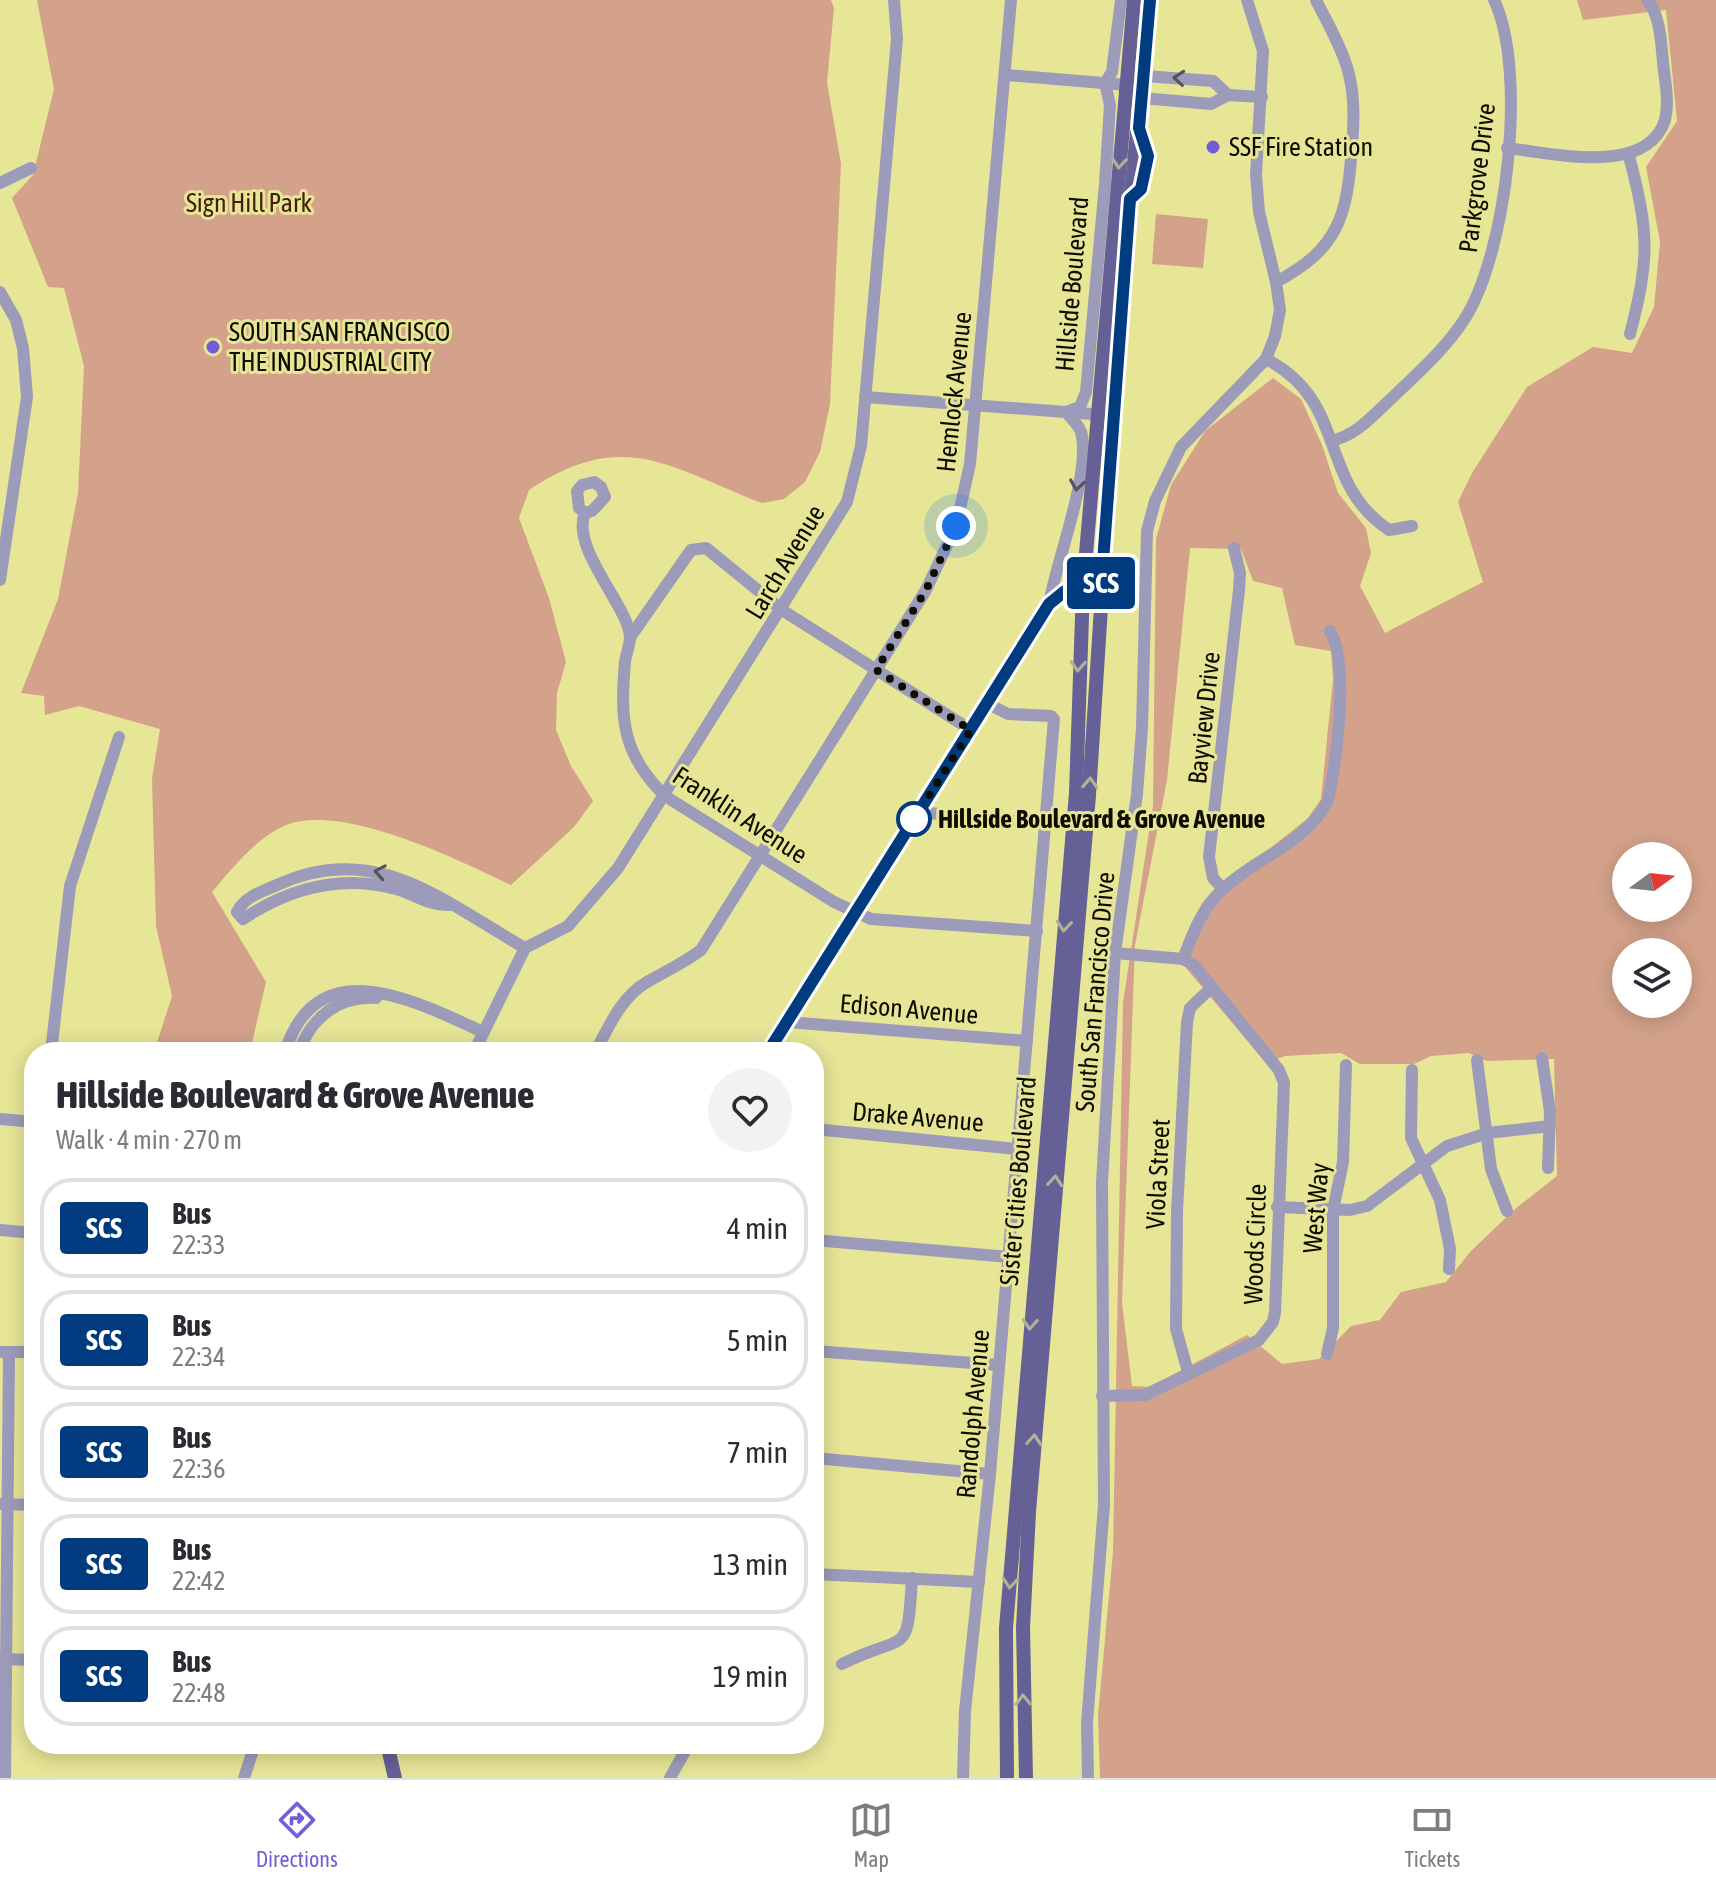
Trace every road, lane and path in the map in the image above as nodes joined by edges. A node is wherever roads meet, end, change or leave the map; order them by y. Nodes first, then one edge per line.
1 (894, 0) edge
2 (1011, 0) edge
3 (1121, 0) edge
4 (1134, 0) edge
5 (1150, 0) edge
6 (1247, 0) edge
7 (1316, 0) edge
8 (1494, 0) edge
9 (1647, 0) edge
10 (1006, 75) junction
11 (1144, 76) junction
12 (1105, 83) junction
13 (1127, 85) junction
14 (1228, 95) junction
15 (1262, 97) junction
16 (1142, 98) junction
17 (1507, 148) junction
18 (1629, 156) junction
19 (31, 168) dead end
20 (0, 183) edge
21 (1276, 282) junction
22 (0, 292) edge
23 (1630, 334) dead end
24 (1266, 359) junction
25 (865, 397) junction
26 (976, 405) junction
27 (1066, 412) junction
28 (1097, 414) junction
29 (1113, 415) junction
30 (1331, 441) junction
31 (585, 513) dead end
32 (1412, 526) dead end
33 (1234, 548) dead end
34 (0, 580) edge
35 (1083, 588) junction
36 (1101, 589) junction
37 (1049, 604) junction
38 (782, 610) junction
39 (1330, 631) dead end
40 (631, 636) junction
41 (876, 670) junction
42 (988, 704) junction
43 (971, 730) junction
44 (119, 737) dead end
45 (665, 796) junction
46 (919, 812) junction
47 (1045, 824) junction
48 (760, 855) junction
49 (290, 885) dead end
50 (1223, 889) junction
51 (856, 913) junction
52 (1037, 931) junction
53 (525, 948) junction
54 (1115, 953) junction
55 (1183, 959) junction
56 (1212, 987) junction
57 (392, 998) junction
58 (787, 1022) junction
59 (483, 1032) junction
60 (1027, 1041) junction
61 (52, 1042) edge
62 (290, 1042) edge
63 (303, 1042) edge
64 (478, 1042) edge
65 (601, 1042) edge
66 (774, 1042) edge
67 (1542, 1058) dead end
68 (1477, 1060) dead end
69 (1346, 1065) dead end
70 (1412, 1070) dead end
71 (0, 1119) edge
72 (24, 1121) edge
73 (1550, 1126) junction
74 (824, 1130) edge
75 (1488, 1133) junction
76 (1017, 1149) junction
77 (1421, 1163) junction
78 (1548, 1168) dead end
79 (1277, 1207) junction
80 (1333, 1210) junction
81 (1507, 1211) dead end
82 (0, 1230) edge
83 (24, 1232) edge
84 (824, 1241) edge
85 (1009, 1257) junction
86 (1449, 1269) dead end
87 (3, 1351) edge
88 (24, 1352) edge
89 (824, 1352) edge
90 (1327, 1354) dead end
91 (999, 1365) junction
92 (1188, 1372) junction
93 (1102, 1396) junction
94 (824, 1459) edge
95 (990, 1474) junction
96 (4, 1504) edge
97 (24, 1505) edge
98 (824, 1574) edge
99 (912, 1578) junction
100 (979, 1582) junction
101 (3, 1659) edge
102 (24, 1660) edge
103 (842, 1664) dead end
104 (252, 1754) edge
105 (389, 1754) edge
106 (683, 1754) edge
107 (5, 1778) edge
108 (244, 1778) edge
109 (395, 1778) edge
110 (670, 1778) edge
111 (963, 1778) edge
112 (1007, 1778) edge
113 (1026, 1778) edge
114 (1088, 1778) edge

1 - 25 street, Larch Avenue
2 - 10 street, Hemlock Avenue
3 - 12 street, Hillside Boulevard
4 - 13 main road, Hillside Boulevard
5 - 11 main road, Hillside Boulevard
6 - 15 street, South San Francisco Drive
7 - 21 street
8 - 17 street, Parkgrove Drive
9 - 18 street
10 - 12 street
10 - 26 street, Hemlock Avenue
11 - 13 street
14 -> 11 street
11 - 16 main road, Hillside Boulevard
12 - 13 street
12 - 27 street, Hillside Boulevard
13 - 16 street
13 -> 28 main road, Hillside Boulevard
14 - 15 street
14 - 16 street
15 - 21 street, South San Francisco Drive
16 - 29 main road, Hillside Boulevard
17 - 18 street
17 - 30 street, Parkgrove Drive
18 - 23 street
19 - 20 street
21 - 24 street, South San Francisco Drive
22 - 34 street
24 - 30 street
24 - 54 street, South San Francisco Drive
25 - 26 street
25 - 38 street, Larch Avenue
26 - 27 street
26 - 41 street, Hemlock Avenue
27 - 28 street
27 -> 37 street
28 - 29 street
28 - 35 main road, Hillside Boulevard
29 - 36 main road, Hillside Boulevard
30 - 32 street
31 - 40 street
33 - 50 street, Bayview Drive
35 - 36 street
35 - 37 street
35 -> 112 main road, Sister Cities Boulevard
113 -> 36 main road, Sister Cities Boulevard
37 - 42 street
38 - 40 street
38 - 41 street
38 - 45 street, Larch Avenue
39 - 50 street
40 - 45 street, Franklin Avenue
41 - 43 street
41 - 48 street, Hemlock Avenue
42 - 43 street
42 - 47 street, Randolph Avenue
43 - 46 street
44 - 61 street
45 - 48 street, Franklin Avenue
45 - 53 street, Larch Avenue
46 - 47 street
46 - 51 street
47 - 52 street, Randolph Avenue
48 - 51 street, Franklin Avenue
48 - 65 street, Hemlock Avenue
49 - 53 street
50 - 55 street
51 - 52 street, Franklin Avenue
51 - 58 street
52 - 60 street, Randolph Avenue
53 - 59 street
54 - 55 street
54 - 93 street, South San Francisco Drive
55 - 56 street
56 - 79 street, Woods Circle
56 - 92 street, Viola Street
57 - 59 street
57 - 62 street
57 - 63 street
58 - 60 street, Edison Avenue
58 - 66 street
59 - 64 street
60 - 76 street, Randolph Avenue
67 - 73 street
68 - 75 street
69 - 80 street, West Way
70 - 77 street
71 - 72 street
73 - 75 street
73 - 78 street
74 - 76 street, Drake Avenue
75 - 77 street
75 - 81 street
76 - 85 street, Randolph Avenue
77 - 80 street
77 - 86 street
79 - 80 street
79 - 92 street, Woods Circle
80 - 90 street, West Way
82 - 83 street
84 - 85 street
85 - 91 street, Randolph Avenue
87 - 88 street
87 - 96 street
89 - 91 street
91 - 95 street, Randolph Avenue
92 - 93 street, Woods Circle
93 - 114 street, South San Francisco Drive
94 - 95 street
95 - 100 street, Randolph Avenue
96 - 97 street
96 - 101 street
98 - 99 street
99 - 100 street
99 - 103 street
100 - 111 street, Randolph Avenue
101 - 102 street
101 - 107 street
104 - 108 street
105 - 109 main road
106 - 110 street

